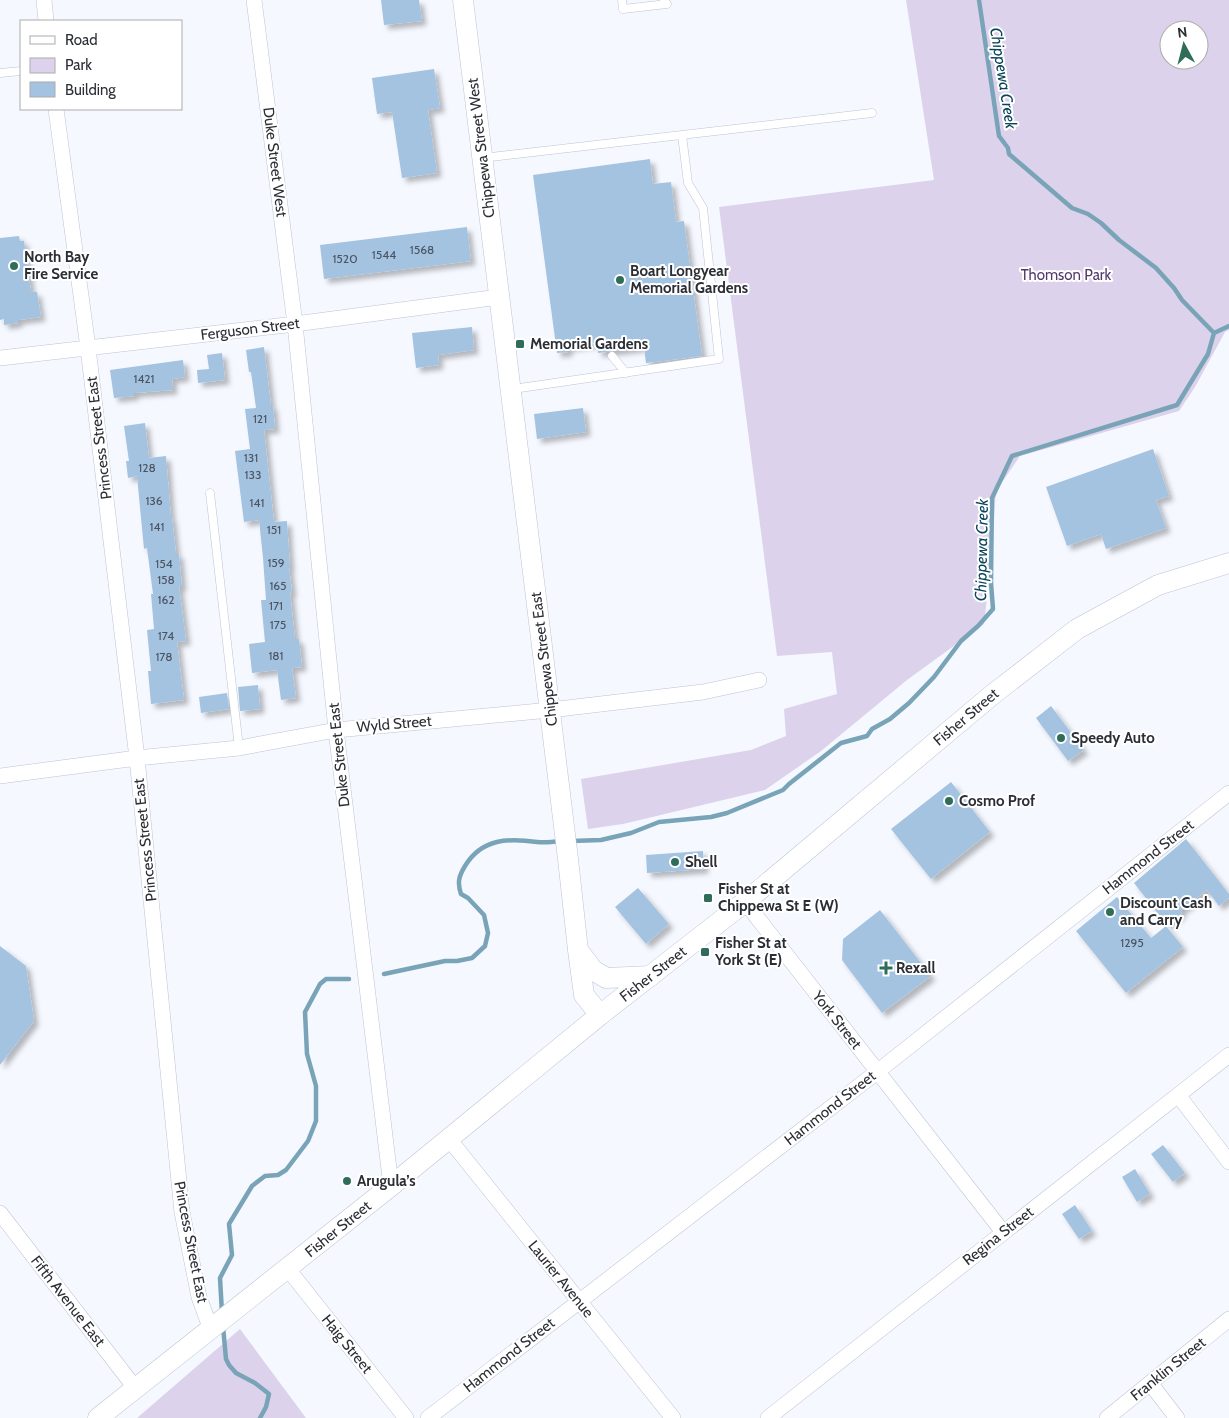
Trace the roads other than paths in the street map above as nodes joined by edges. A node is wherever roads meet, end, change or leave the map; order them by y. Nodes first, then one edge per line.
1 (44, 0) edge
2 (254, 0) edge
3 (464, 0) edge
4 (622, 0) edge
5 (666, 2) edge
6 (46, 20) edge
7 (20, 71) edge
8 (0, 73) edge
9 (56, 110) edge
10 (872, 113) dead end
11 (682, 135) junction
12 (482, 158) junction
13 (499, 297) junction
14 (295, 324) junction
15 (88, 348) junction
16 (612, 356) dead end
17 (0, 358) edge
18 (626, 372) junction
19 (510, 390) junction
20 (210, 493) dead end
21 (1228, 563) edge
22 (759, 680) dead end
23 (550, 710) junction
24 (336, 730) junction
25 (239, 748) junction
26 (137, 758) junction
27 (0, 776) edge
28 (1229, 792) edge
29 (745, 902) junction
30 (578, 950) junction
31 (651, 976) junction
32 (600, 1015) junction
33 (1229, 1055) edge
34 (877, 1072) junction
35 (1178, 1095) junction
36 (449, 1139) junction
37 (1229, 1162) edge
38 (391, 1186) junction
39 (0, 1213) edge
40 (1003, 1232) junction
41 (288, 1269) junction
42 (579, 1301) junction
43 (1229, 1319) edge
44 (215, 1327) junction
45 (1150, 1383) junction
46 (136, 1389) junction
47 (98, 1418) edge
48 (406, 1418) edge
49 (428, 1418) edge
50 (673, 1418) edge
51 (768, 1418) edge
52 (1107, 1418) edge
53 (1177, 1418) edge

1 - 6 street
2 - 14 street, Duke Street West
3 - 12 main road, Chippewa Street West
4 - 5 lane
7 - 8 lane
9 - 15 street, Princess Street East
10 - 11 lane
11 - 12 lane
11 - 18 lane
12 - 13 main road, Chippewa Street West
13 - 14 street, Ferguson Street
13 - 19 main road, Chippewa Street East
14 - 15 street, Ferguson Street
14 - 24 street, Duke Street East
15 - 17 street, Ferguson Street
15 - 26 street, Princess Street East
16 - 18 lane
18 - 19 lane
19 - 23 main road, Chippewa Street East
20 - 25 lane
21 - 29 main road, Fisher Street
22 - 23 street, Wyld Street
23 - 24 street, Wyld Street
23 - 30 main road, Chippewa Street East
24 - 25 street, Wyld Street
24 - 38 street, Duke Street East
25 - 26 street, Wyld Street
26 - 27 street, Wyld Street
26 - 44 street, Princess Street East
28 - 34 street, Hammond Street
29 - 31 main road, Fisher Street
29 - 34 street, York Street
30 - 31 main road
30 - 32 main road, Chippewa Street East
31 - 32 main road, Fisher Street
32 - 36 main road, Fisher Street
33 - 35 street, Regina Street
34 - 40 street, York Street
34 - 42 street, Hammond Street
35 - 37 street
35 - 40 street, Regina Street
36 - 38 main road, Fisher Street
36 - 42 street, Laurier Avenue
38 - 41 main road, Fisher Street
39 - 46 street, Fifth Avenue East
40 - 51 street, Regina Street
41 - 44 main road, Fisher Street
41 - 48 street, Haig Street
42 - 49 street, Hammond Street
42 - 50 street, Laurier Avenue
43 - 45 street, Franklin Street
44 - 46 main road, Fisher Street
45 - 52 street, Franklin Street
45 - 53 street
46 - 47 main road, Fisher Street

